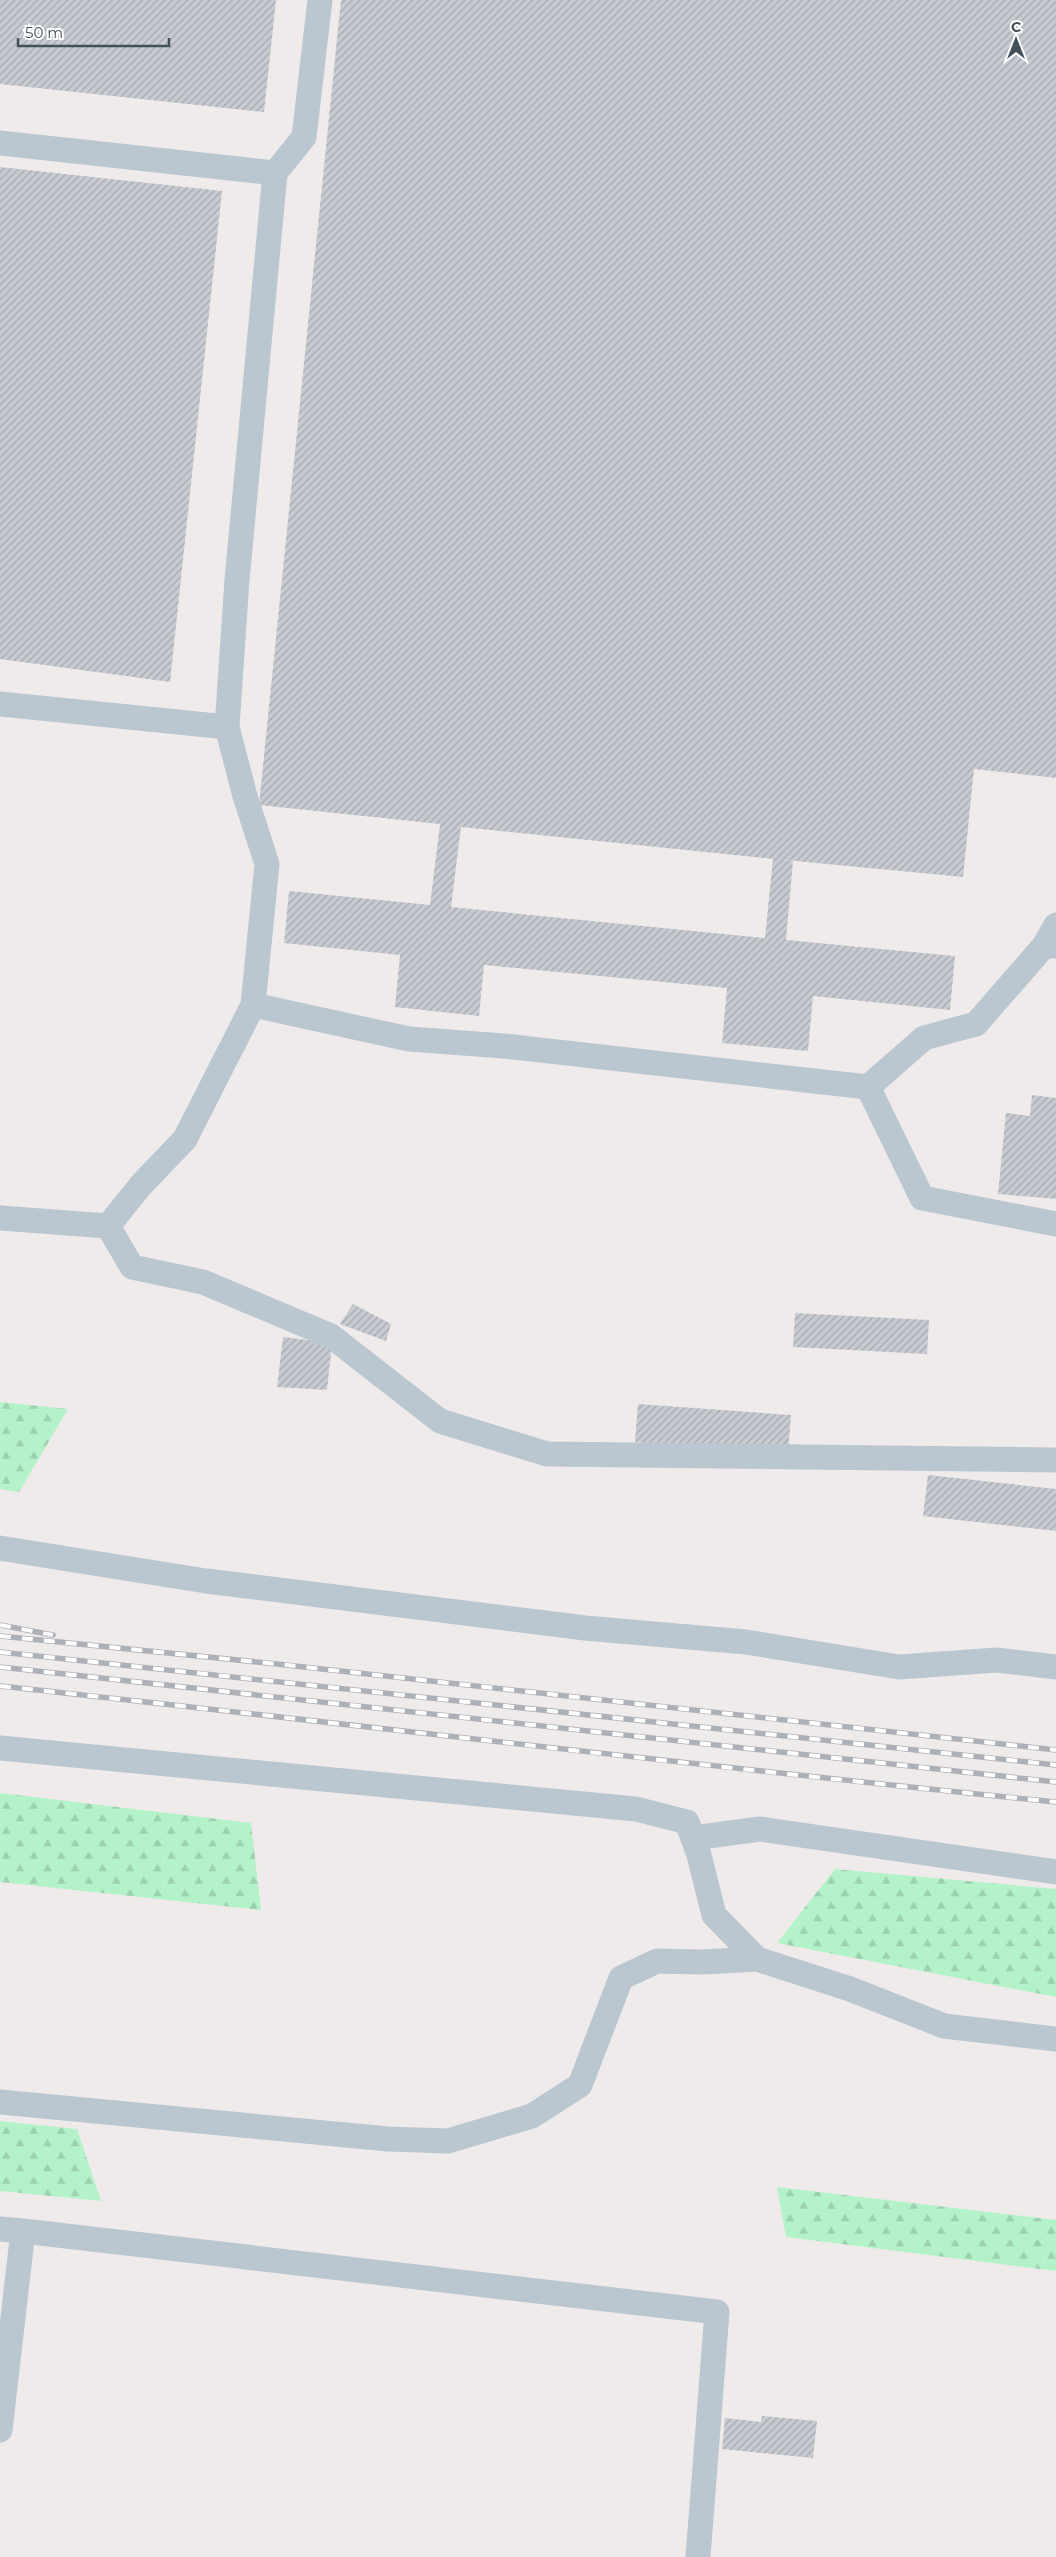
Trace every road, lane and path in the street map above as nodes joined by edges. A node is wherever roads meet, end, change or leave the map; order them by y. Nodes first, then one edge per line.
1 (320, 0) edge
2 (0, 143) edge
3 (275, 173) junction
4 (0, 704) edge
5 (227, 727) junction
6 (1056, 925) edge
7 (1050, 946) edge
8 (253, 1005) junction
9 (868, 1087) junction
10 (0, 1218) edge
11 (1056, 1224) edge
12 (108, 1226) junction
13 (1056, 1460) edge
14 (0, 1548) edge
15 (1056, 1667) edge
16 (0, 1748) edge
17 (693, 1838) junction
18 (1056, 1872) edge
19 (757, 1959) junction
20 (1056, 2039) edge
21 (0, 2102) edge
22 (11, 2230) edge
23 (0, 2430) edge
24 (698, 2557) edge

1 - 3 lane
2 - 3 lane
3 - 5 lane
4 - 5 lane
5 - 8 lane
6 - 7 lane
7 - 9 lane
8 - 9 lane
8 - 12 lane
9 - 11 lane
10 - 12 lane
12 - 13 lane
14 - 15 lane
16 - 17 lane
17 - 18 lane
17 - 19 lane
19 - 20 lane
19 - 21 lane
22 - 23 lane
22 - 24 lane

